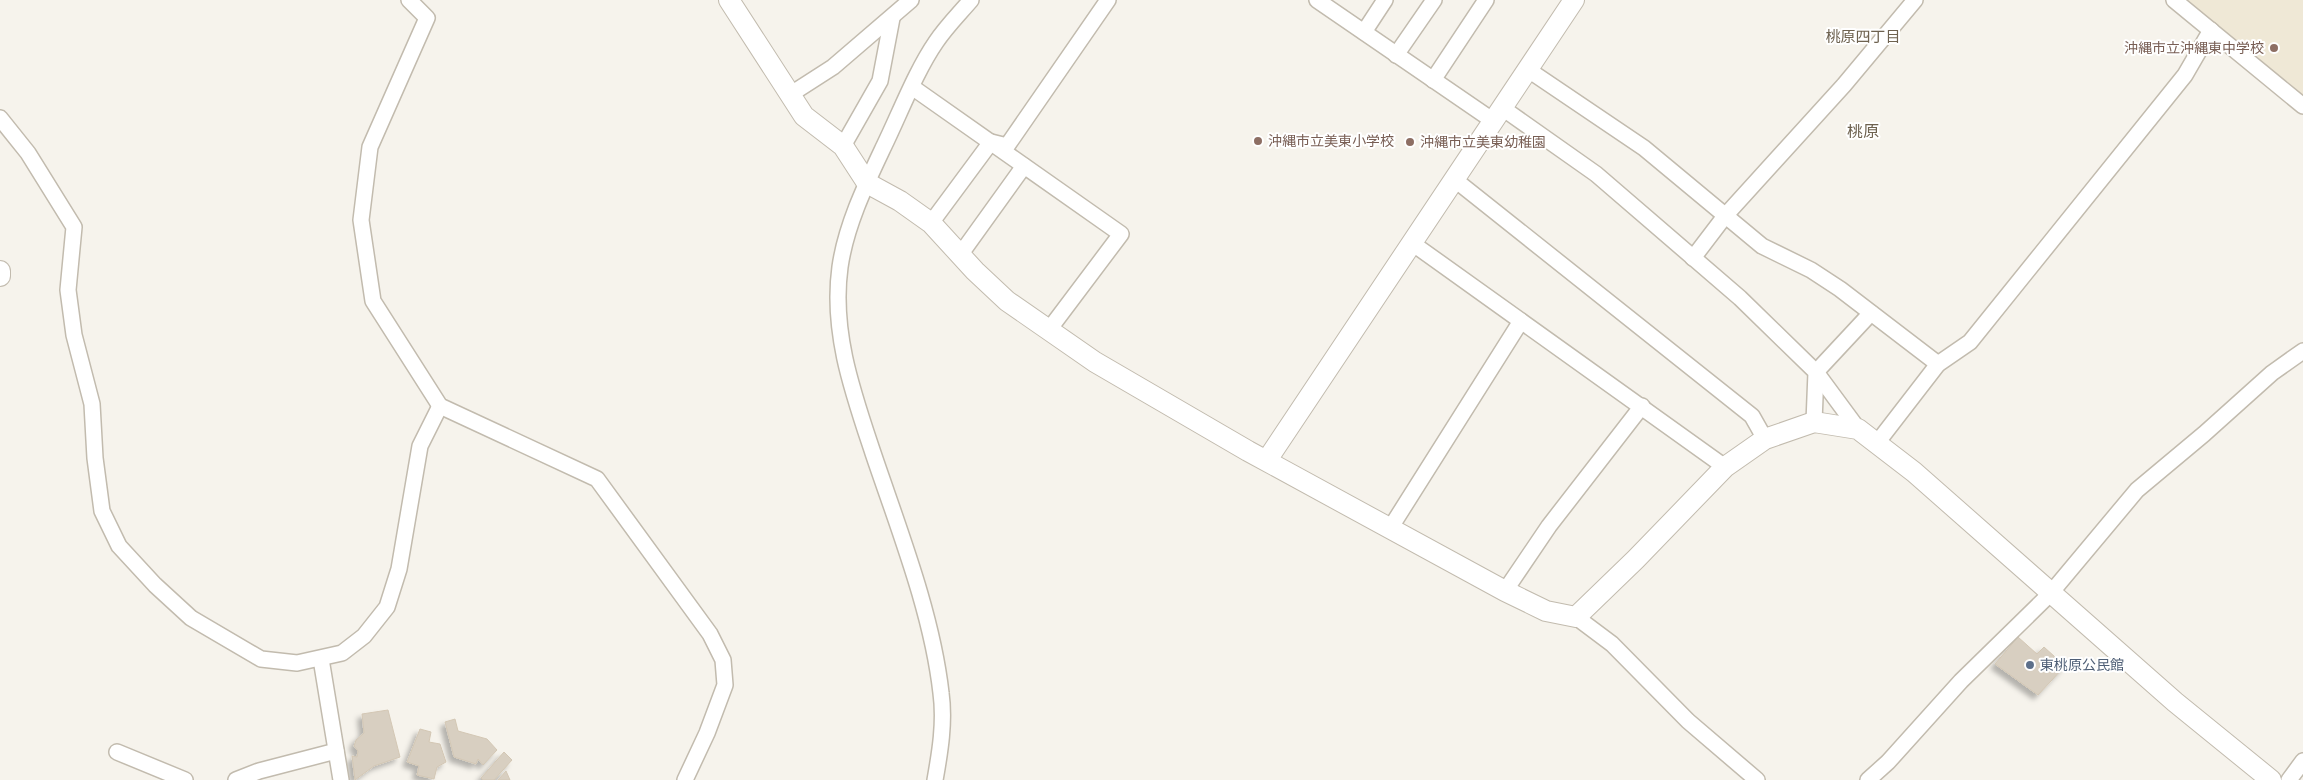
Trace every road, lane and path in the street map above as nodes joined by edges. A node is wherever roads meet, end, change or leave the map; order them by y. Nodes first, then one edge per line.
1 (409, 0) edge
2 (729, 0) edge
3 (911, 0) edge
4 (971, 0) edge
5 (1108, 0) edge
6 (1385, 0) edge
7 (1434, 0) edge
8 (1486, 0) edge
9 (1574, 0) edge
10 (1916, 0) edge
11 (2174, 0) edge
12 (1324, 2) edge
13 (892, 18) junction
14 (2211, 30) junction
15 (1364, 32) junction
16 (1396, 55) junction
17 (1527, 69) junction
18 (1433, 80) junction
19 (912, 87) junction
20 (791, 94) junction
21 (2303, 106) edge
22 (1496, 114) junction
23 (0, 118) edge
24 (991, 142) junction
25 (843, 146) junction
26 (1024, 166) junction
27 (1454, 179) junction
28 (867, 183) junction
29 (1726, 216) junction
30 (931, 223) junction
31 (1412, 243) junction
32 (960, 255) junction
33 (1693, 258) junction
34 (0, 271) edge
35 (0, 276) edge
36 (1872, 313) junction
37 (1521, 321) junction
38 (1048, 331) junction
39 (2303, 351) edge
40 (1938, 364) junction
41 (1816, 372) junction
42 (440, 406) junction
43 (1642, 406) junction
44 (1814, 422) junction
45 (1858, 429) junction
46 (1765, 439) junction
47 (1877, 443) junction
48 (1267, 460) junction
49 (1725, 467) junction
50 (1391, 527) junction
51 (1505, 591) junction
52 (2050, 594) junction
53 (1576, 617) junction
54 (321, 659) junction
55 (336, 751) junction
56 (117, 752) dead end
57 (2303, 761) edge
58 (185, 780) edge
59 (236, 780) edge
60 (341, 780) edge
61 (686, 780) edge
62 (936, 780) edge
63 (1757, 780) edge
64 (1868, 780) edge
65 (2271, 780) edge
66 (2289, 780) edge

1 - 42 street
2 - 20 street
3 - 13 street
4 - 19 street
5 - 24 street
6 - 15 street
7 - 16 street
8 - 18 street
9 - 17 street
10 - 29 street
11 - 14 street
12 - 15 street
13 - 20 street
13 - 25 street
14 - 21 street
14 - 40 street
15 - 16 street
16 - 18 street
17 - 22 street
17 - 29 street
18 - 22 street
19 - 24 street
19 - 28 street
20 - 25 street
22 - 27 street
22 - 33 street
23 - 54 street
24 - 26 street
24 - 30 street
25 - 28 street
26 - 32 street
26 - 38 street
27 - 31 street
27 - 46 street
28 - 30 street
28 - 62 street
29 - 33 street
29 - 36 street
30 - 32 street
31 - 37 street
31 - 48 street
32 - 38 street
33 - 41 street
34 - 35 street
36 - 40 street
36 - 41 street
37 - 43 street
37 - 50 street
38 - 48 street
39 - 52 street
40 - 47 street
41 - 44 street
41 - 45 street
42 - 54 street
42 - 61 street
43 - 49 street
43 - 51 street
44 - 45 street
44 - 46 street
45 - 47 street
46 - 49 street
47 - 52 street
48 - 50 street
49 - 53 street
50 - 51 street
51 - 53 street
52 - 64 street
52 - 65 street
53 - 63 street
54 - 55 street
55 - 59 street
55 - 60 street
56 - 58 street
57 - 66 street

